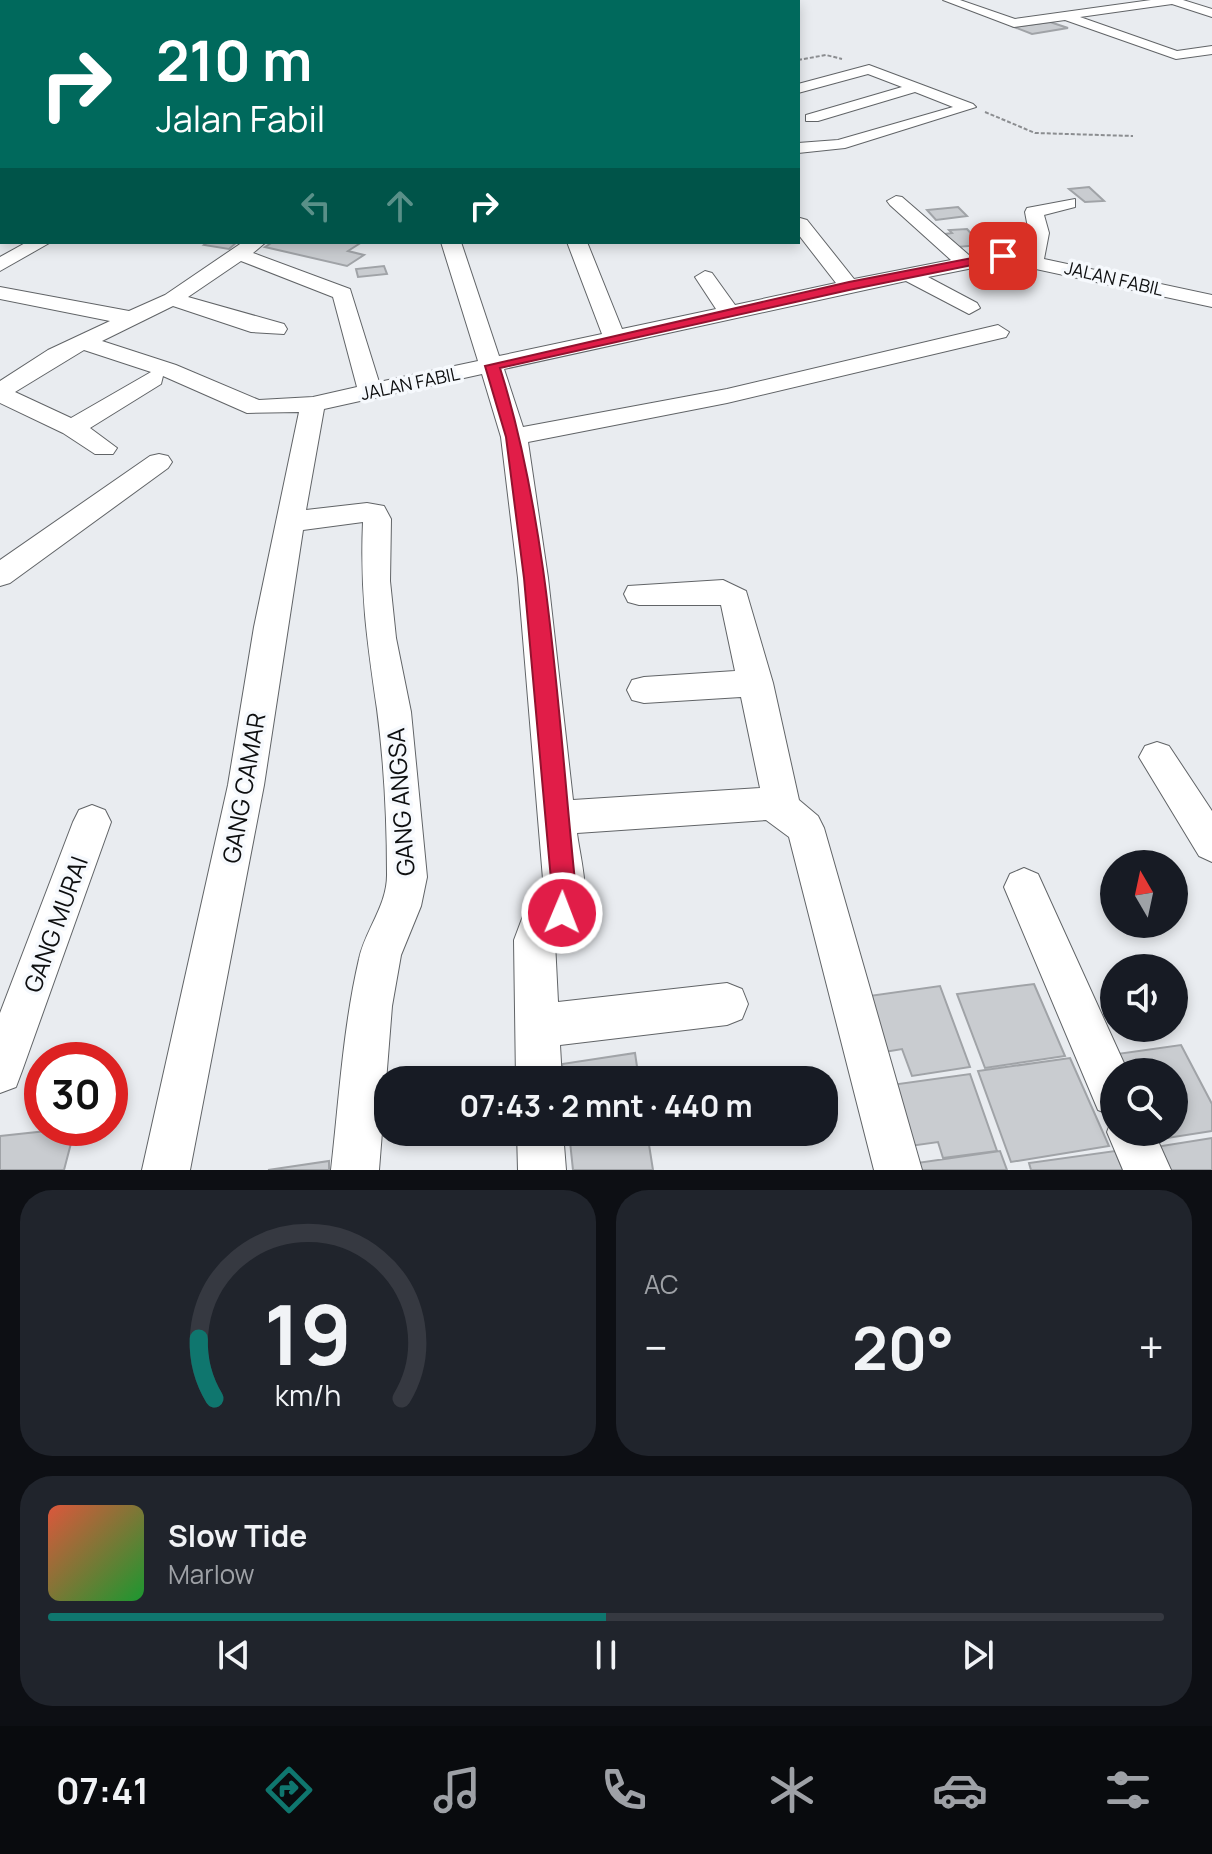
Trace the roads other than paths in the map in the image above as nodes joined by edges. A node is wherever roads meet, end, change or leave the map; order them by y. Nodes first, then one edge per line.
1 (999, 0) edge
2 (1173, 0) edge
3 (955, 2) edge
4 (1212, 13) edge
5 (1065, 16) junction
6 (1212, 50) edge
7 (916, 87) junction
8 (800, 88) edge
9 (805, 115) edge
10 (860, 139) junction
11 (800, 148) edge
12 (896, 201) dead end
13 (1069, 203) dead end
14 (800, 224) dead end
15 (37, 244) edge
16 (452, 244) edge
17 (578, 244) edge
18 (247, 248) edge
19 (1034, 259) junction
20 (965, 262) junction
21 (0, 265) edge
22 (908, 274) junction
23 (705, 277) dead end
24 (849, 286) junction
25 (0, 293) edge
26 (172, 299) junction
27 (1212, 301) edge
28 (969, 308) dead end
29 (730, 313) junction
30 (136, 319) junction
31 (276, 329) dead end
32 (998, 332) dead end
33 (615, 339) junction
34 (84, 343) junction
35 (492, 366) junction
36 (0, 371) edge
37 (26, 372) junction
38 (153, 379) dead end
39 (0, 392) edge
40 (370, 392) junction
41 (313, 404) junction
42 (72, 428) junction
43 (514, 437) junction
44 (104, 448) dead end
45 (159, 462) dead end
46 (291, 522) junction
47 (0, 575) edge
48 (639, 594) dead end
49 (756, 683) junction
50 (644, 690) dead end
51 (1157, 757) dead end
52 (783, 809) junction
53 (557, 818) junction
54 (92, 822) dead end
55 (1212, 844) edge
56 (1024, 887) dead end
57 (727, 1004) dead end
58 (537, 1026) junction
59 (1100, 1062) edge
60 (538, 1066) edge
61 (0, 1071) edge
62 (541, 1146) edge
63 (1136, 1146) edge
64 (166, 1170) edge
65 (355, 1170) edge
66 (542, 1170) edge
67 (898, 1170) edge
68 (1147, 1170) edge

1 - 3 street
2 - 4 street
2 - 5 street
3 - 5 street
5 - 6 street
7 - 8 street
7 - 9 street
7 - 10 street
9 - 10 street
10 - 11 street
12 - 20 street
13 - 19 street
14 - 24 street
15 - 21 street
16 - 35 street
17 - 33 street
18 - 26 street
18 - 40 street
19 - 20 street, JALAN FABIL
19 - 27 street, JALAN FABIL
20 - 22 street, JALAN FABIL
22 - 24 street, JALAN FABIL
22 - 28 street
23 - 29 street
24 - 29 street, JALAN FABIL
25 - 30 street
26 - 30 street
26 - 31 street
29 - 33 street, JALAN FABIL
30 - 34 street
32 - 43 street
33 - 35 street, JALAN FABIL
34 - 37 street
34 - 41 street, JALAN FABIL
35 - 40 street, JALAN FABIL
35 - 43 street
36 - 37 street
37 - 39 street
38 - 42 street
39 - 42 street
40 - 41 street, JALAN FABIL
41 - 46 street, GANG CAMAR
42 - 44 street
43 - 53 street
45 - 47 street
46 - 64 street, GANG CAMAR
46 - 65 street, GANG ANGSA
48 - 49 street
49 - 50 street
49 - 52 street
51 - 55 street
52 - 53 street
52 - 67 street
53 - 58 street
54 - 61 street, GANG MURAI
56 - 59 street
57 - 58 street
58 - 60 street
62 - 66 street
63 - 68 street

